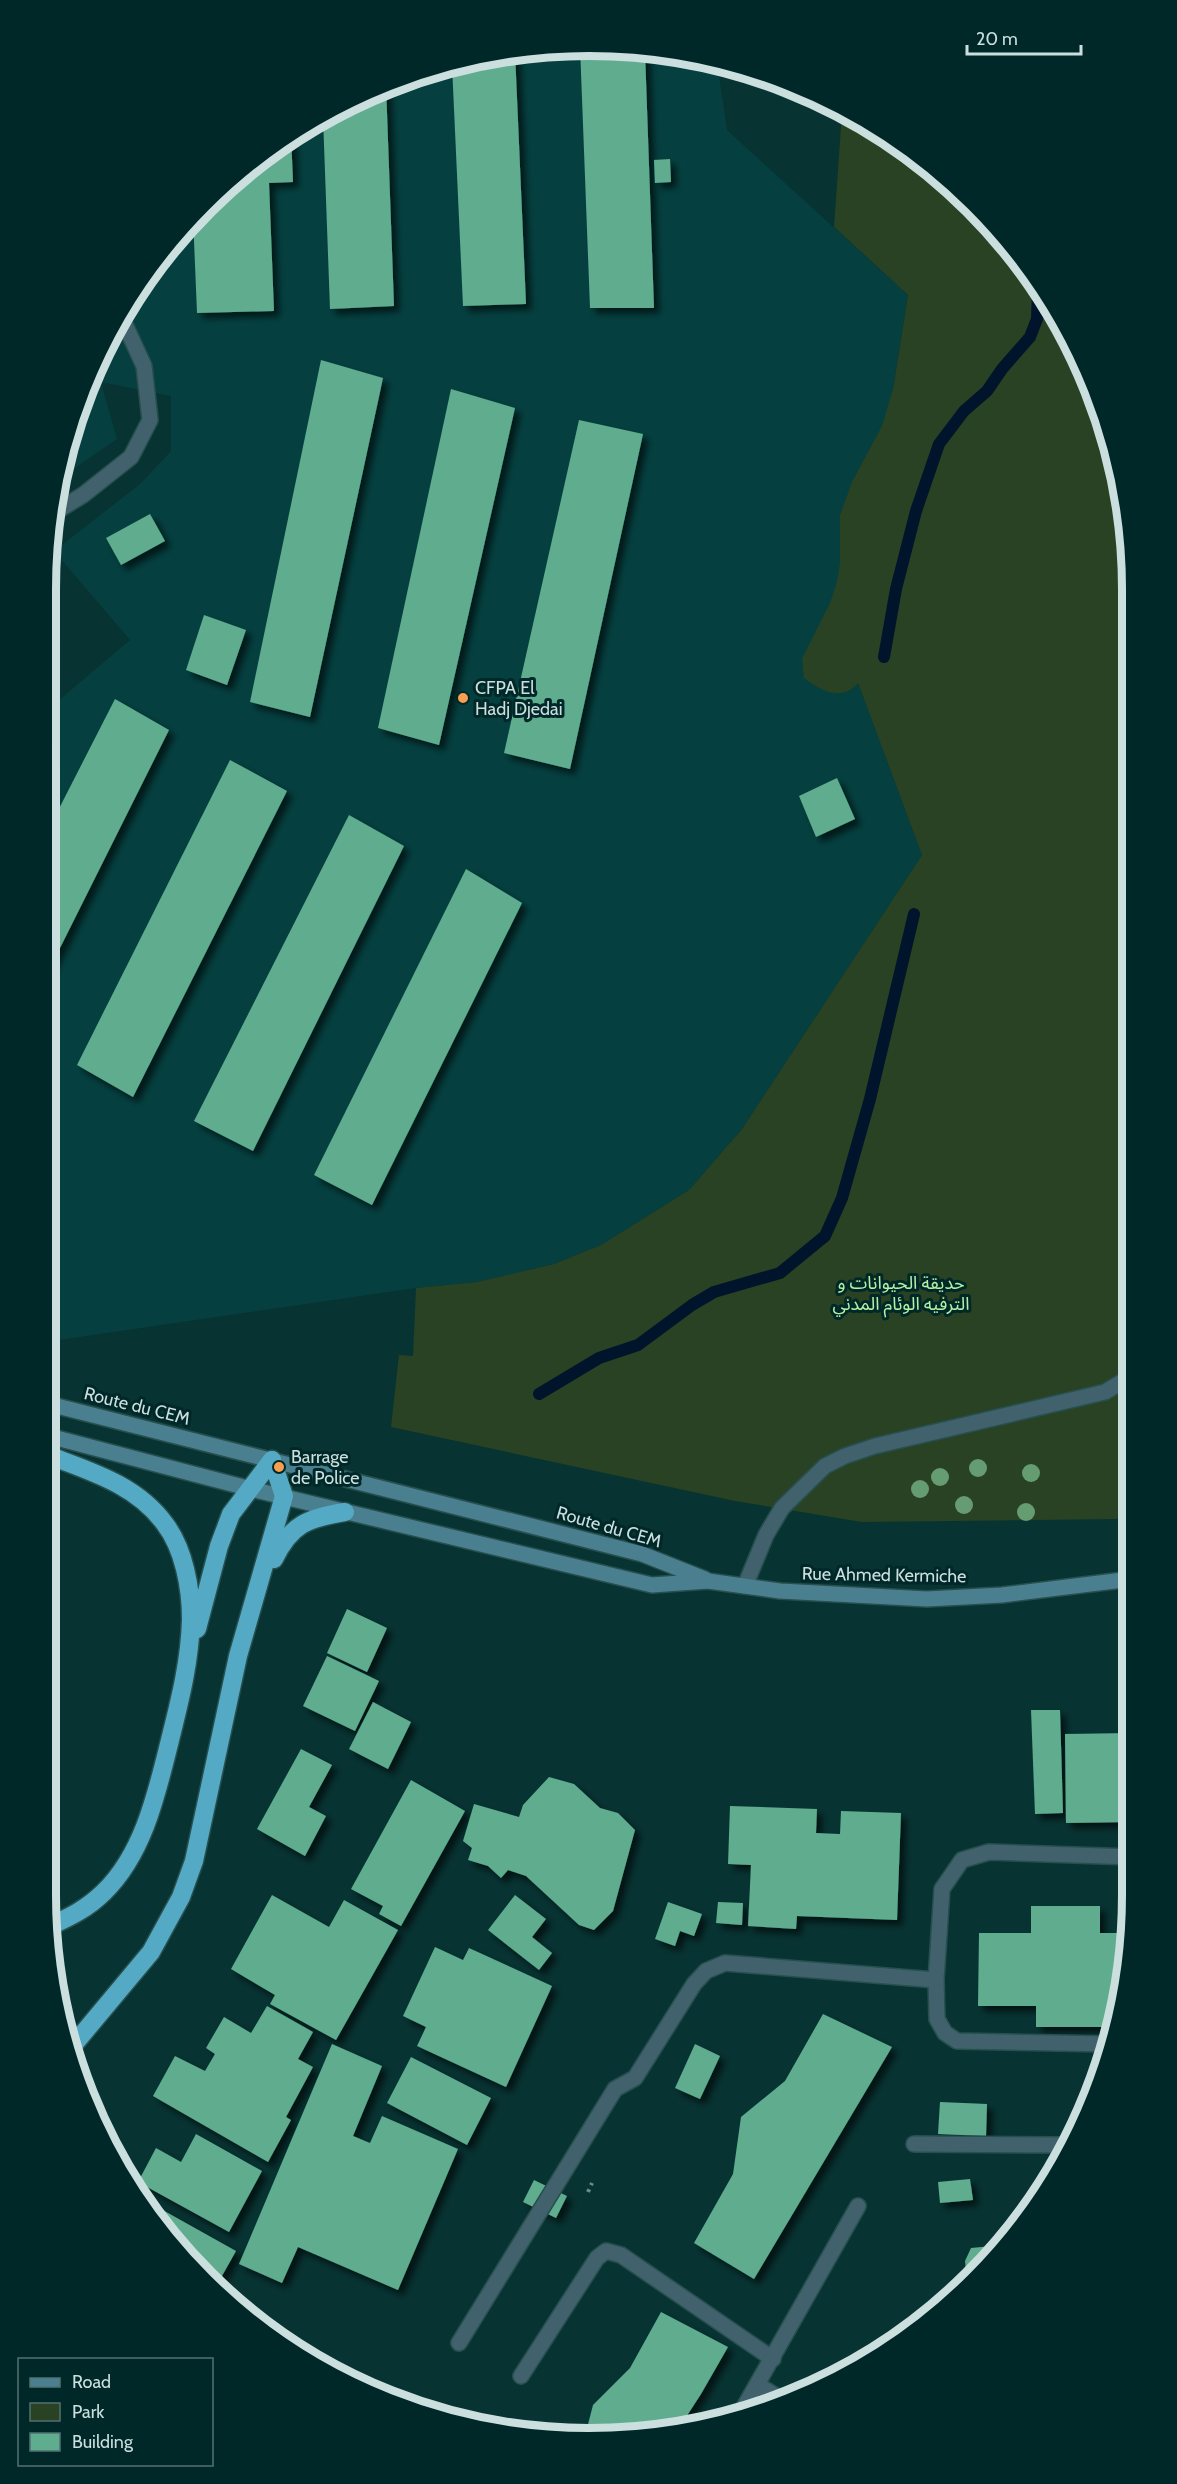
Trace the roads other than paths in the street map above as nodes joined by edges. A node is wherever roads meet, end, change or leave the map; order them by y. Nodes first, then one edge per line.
1 (125, 325) edge
2 (62, 508) edge
3 (1122, 1382) edge
4 (56, 1406) edge
5 (56, 1438) edge
6 (56, 1458) edge
7 (272, 1460) junction
8 (251, 1489) junction
9 (284, 1496) junction
10 (345, 1512) junction
11 (1122, 1580) edge
12 (708, 1581) junction
13 (745, 1586) junction
14 (238, 1656) junction
15 (185, 1681) junction
16 (1122, 1857) edge
17 (57, 1923) edge
18 (936, 1980) junction
19 (76, 2041) edge
20 (1100, 2043) edge
21 (914, 2144) dead end
22 (1059, 2145) edge
23 (858, 2206) dead end
24 (459, 2343) dead end
25 (773, 2359) junction
26 (521, 2376) dead end
27 (758, 2385) junction
28 (774, 2395) edge
29 (746, 2404) edge

1 - 2 street
3 - 13 street
4 - 7 main road, Route du CEM
5 - 8 main road
6 - 15 highway
7 - 8 highway
7 - 9 highway
7 - 12 main road, Route du CEM
8 - 9 main road
8 - 15 highway
9 - 10 main road
9 - 14 highway
10 - 12 main road
10 - 14 highway
11 - 13 main road, Rue Ahmed Kermiche
12 - 13 main road, Rue Ahmed Kermiche
14 - 19 highway
15 - 17 highway
16 - 18 street
18 - 20 street
18 - 24 street
21 - 22 street
23 - 25 street
25 - 26 street
25 - 27 street
27 - 28 street
27 - 29 street

